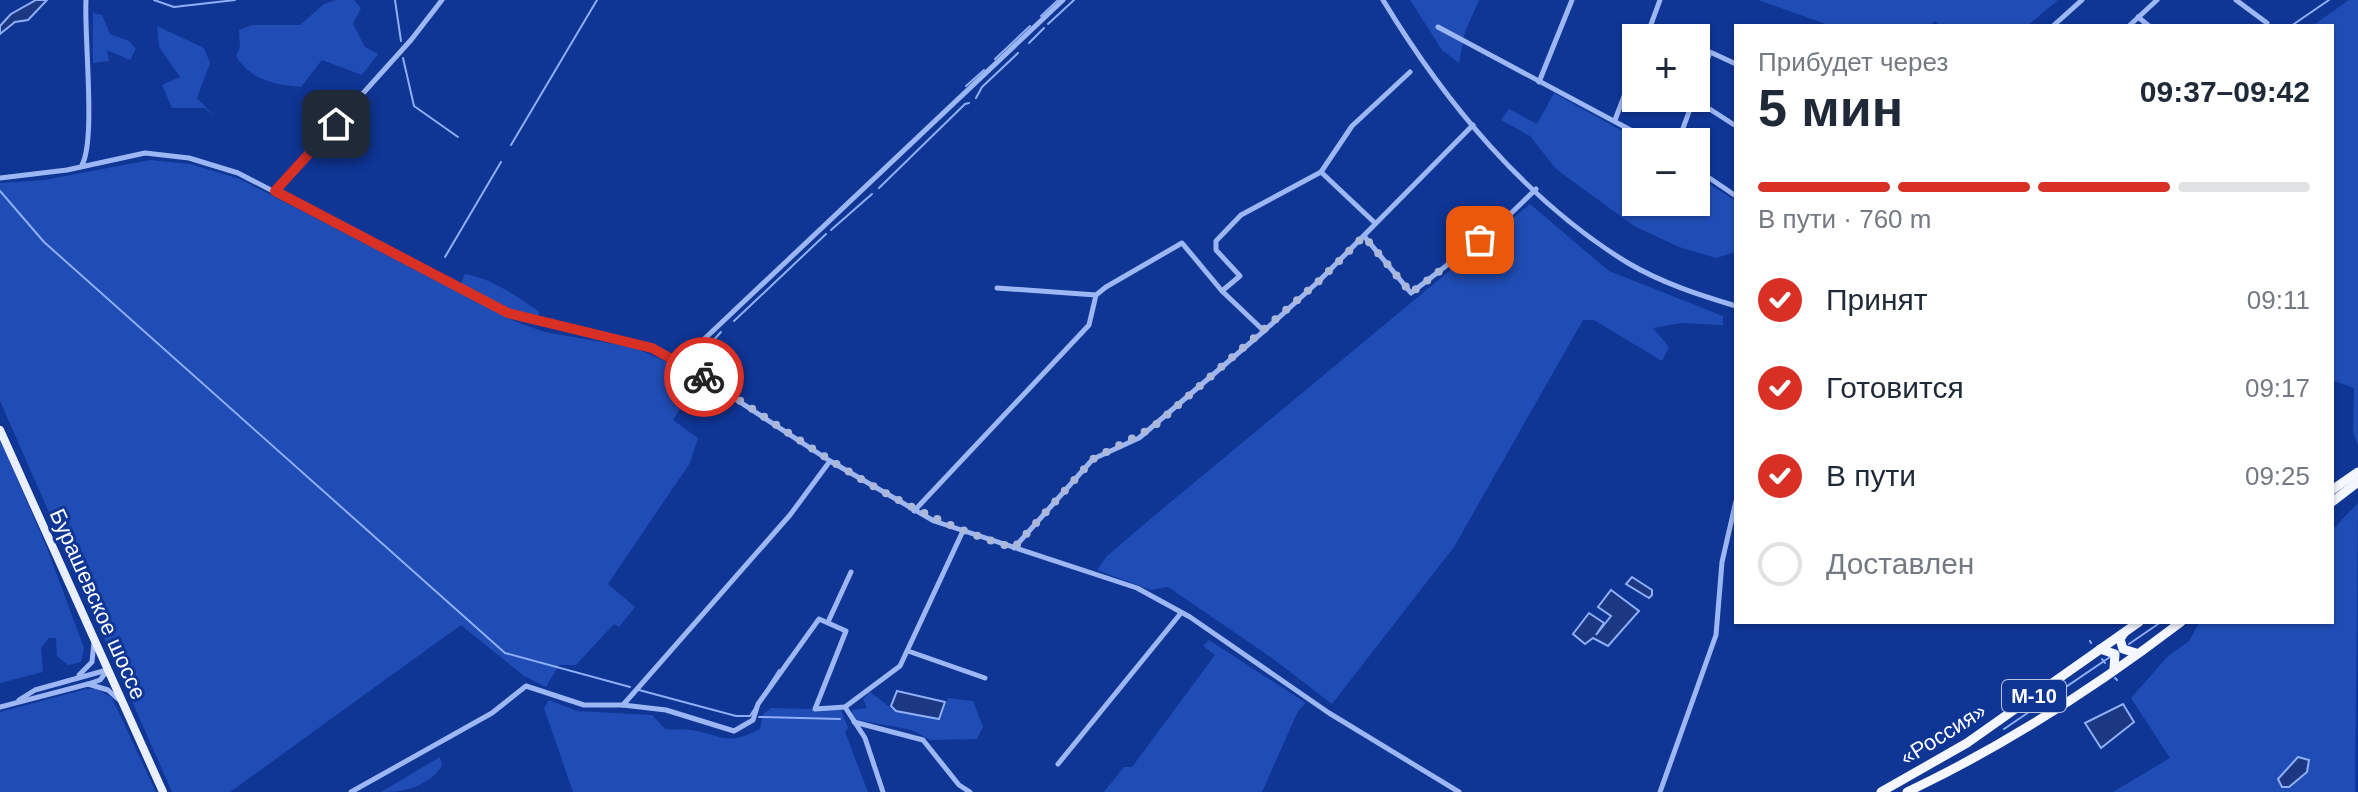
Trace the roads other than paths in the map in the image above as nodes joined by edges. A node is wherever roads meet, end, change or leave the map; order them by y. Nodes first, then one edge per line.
1 (86, 0) edge
2 (442, 0) edge
3 (1063, 0) edge
4 (1383, 0) edge
5 (1572, 0) edge
6 (1660, 0) edge
7 (2082, 0) edge
8 (2157, 0) edge
9 (2236, 0) edge
10 (2138, 17) junction
11 (2267, 23) dead end
12 (1651, 24) edge
13 (2055, 24) edge
14 (2131, 24) edge
15 (2147, 24) edge
16 (1438, 27) dead end
17 (1710, 52) edge
18 (1734, 63) edge
19 (1410, 72) dead end
20 (1539, 82) junction
21 (1622, 102) edge
22 (1710, 109) edge
23 (1615, 120) junction
24 (1473, 125) junction
25 (1734, 125) edge
26 (1629, 128) edge
27 (82, 166) junction
28 (1321, 172) junction
29 (0, 178) edge
30 (1710, 178) edge
31 (1536, 189) junction
32 (275, 191) junction
33 (1734, 195) edge
34 (1375, 223) junction
35 (1364, 236) junction
36 (997, 288) dead end
37 (1222, 291) junction
38 (1096, 295) junction
39 (1734, 305) edge
40 (1264, 331) junction
41 (680, 361) junction
42 (0, 430) edge
43 (830, 461) junction
44 (2358, 472) edge
45 (2358, 485) edge
46 (2334, 489) edge
47 (2334, 503) edge
48 (914, 511) junction
49 (1734, 516) edge
50 (962, 533) junction
51 (1014, 548) junction
52 (851, 572) dead end
53 (1181, 613) junction
54 (828, 622) junction
55 (2136, 624) edge
56 (2178, 624) edge
57 (2124, 633) junction
58 (94, 639) junction
59 (2100, 649) junction
60 (908, 651) junction
61 (2140, 651) junction
62 (107, 670) junction
63 (2112, 671) junction
64 (76, 678) junction
65 (985, 678) dead end
66 (88, 684) junction
67 (121, 702) junction
68 (11, 704) junction
69 (623, 705) junction
70 (0, 707) edge
71 (845, 707) junction
72 (851, 722) junction
73 (1058, 764) dead end
74 (163, 792) edge
75 (351, 792) edge
76 (883, 792) edge
77 (967, 792) edge
78 (1459, 792) edge
79 (1660, 792) edge
80 (1881, 792) edge
81 (1907, 792) edge

1 - 27 street
2 - 32 street
3 - 41 street
4 - 24 street
5 - 20 street
6 - 12 street
7 - 13 street
8 - 10 street
9 - 11 street
10 - 14 street
10 - 15 street
16 - 20 street
17 - 18 street
19 - 28 street
20 - 23 street
21 - 23 street
22 - 25 street
23 - 26 street
24 - 31 street
24 - 34 street
27 - 29 street
27 - 32 street
28 - 34 street
28 - 37 street
30 - 33 street
31 - 35 street
31 - 39 street
32 - 41 street
34 - 35 street
35 - 40 street
36 - 38 street
37 - 38 street
37 - 40 street
38 - 48 street
40 - 51 street
41 - 43 street
42 - 58 main road, Бурашевское шоссе
43 - 48 street
43 - 69 street
44 - 46 highway
45 - 47 highway
48 - 50 street
49 - 79 street
50 - 51 street
50 - 60 street
51 - 53 street
52 - 54 street
53 - 73 street
53 - 78 street
54 - 69 street
54 - 71 street
55 - 57 highway, «Россия» / М-10
56 - 61 highway, «Россия» / М-10
57 - 59 highway, «Россия» / М-10
57 - 61 highway
58 - 62 main road, Бурашевское шоссе
58 - 64 street
59 - 63 highway
59 - 80 highway, «Россия» / М-10
60 - 65 street
60 - 71 street
61 - 63 highway, «Россия» / М-10
62 - 64 street
62 - 66 street
62 - 67 main road, Бурашевское шоссе
63 - 81 highway, «Россия» / М-10
64 - 68 street
66 - 67 street
66 - 68 street
67 - 74 main road, Бурашевское шоссе
68 - 70 street
69 - 75 street
71 - 72 street
72 - 76 street
72 - 77 street

